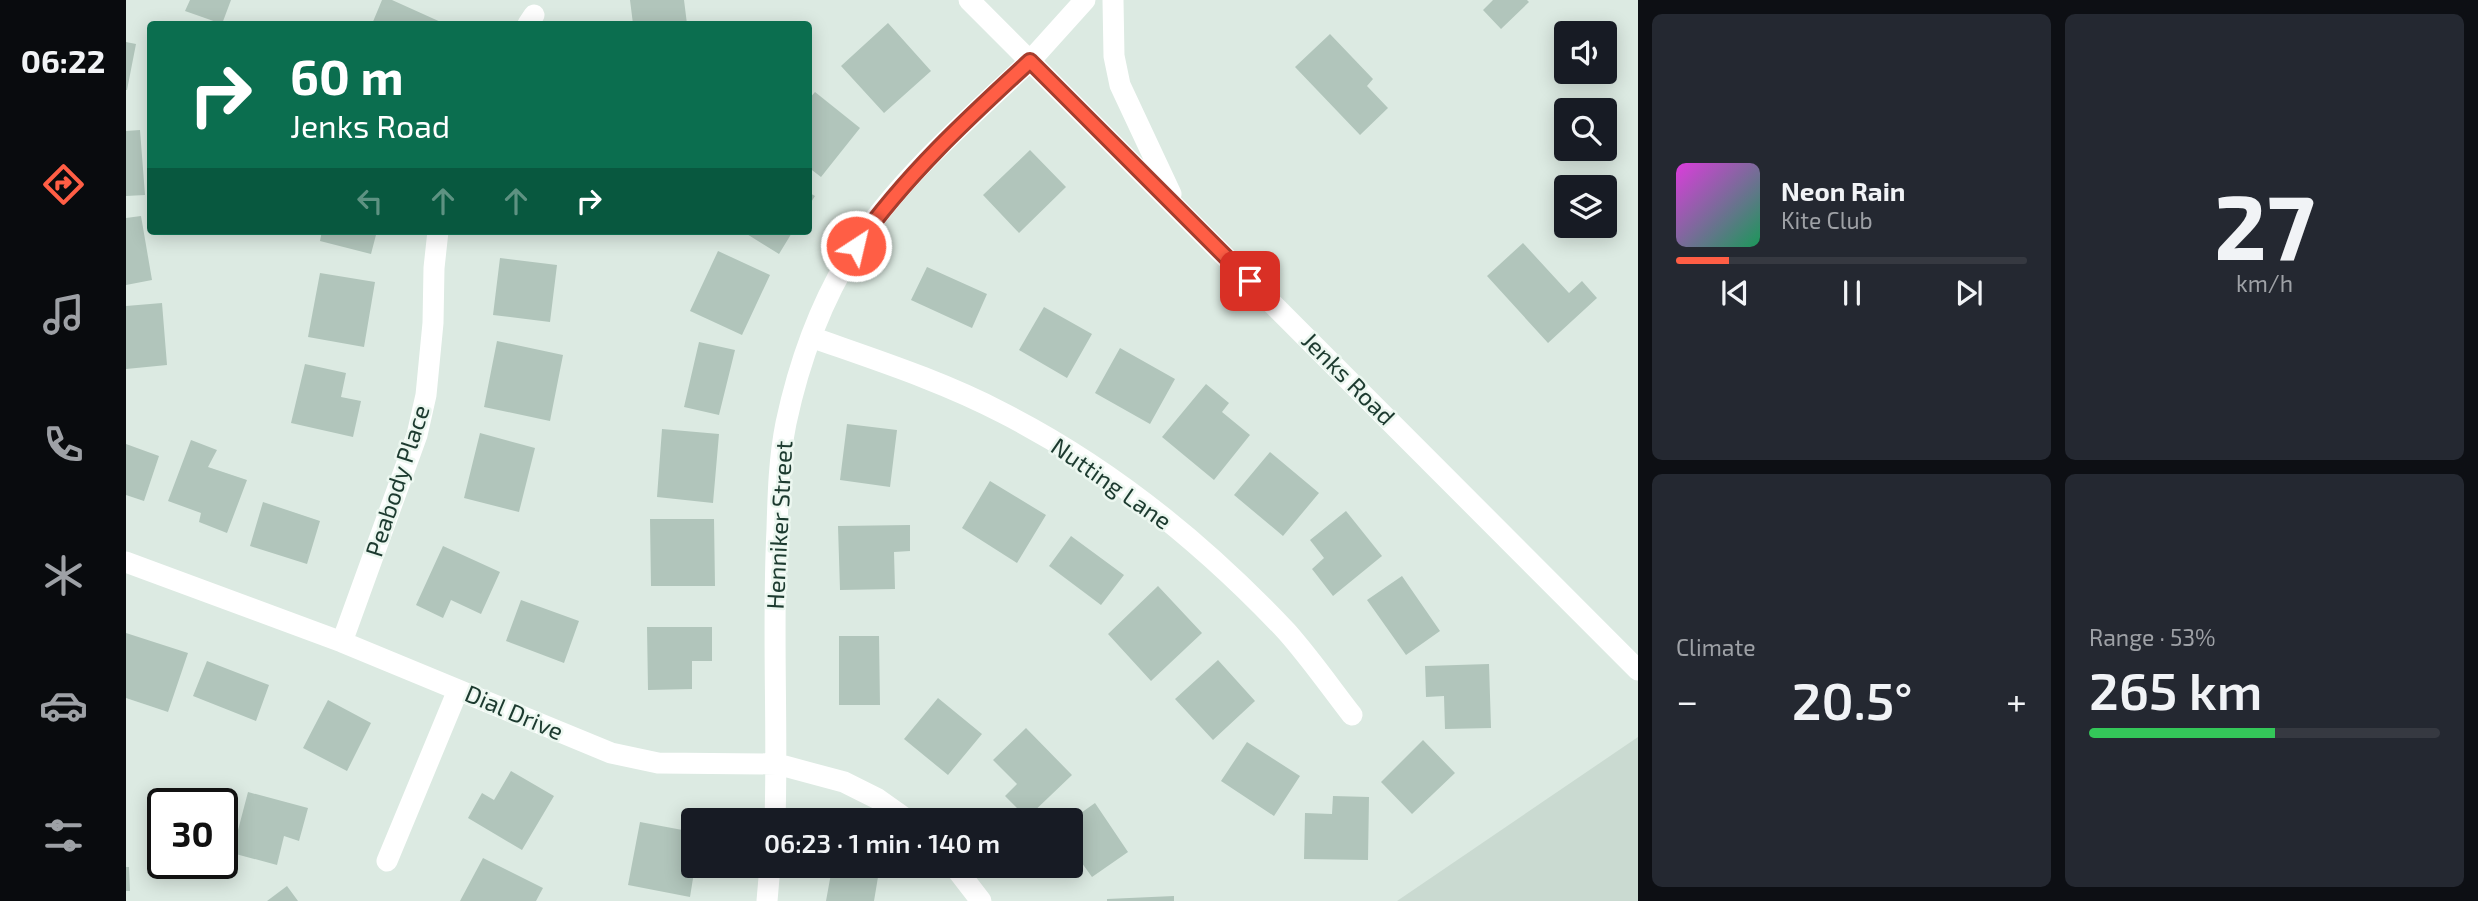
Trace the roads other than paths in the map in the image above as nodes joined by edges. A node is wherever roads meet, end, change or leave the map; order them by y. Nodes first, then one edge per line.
1 (969, 0) edge
2 (1085, 0) edge
3 (1113, 0) edge
4 (1030, 61) junction
5 (1178, 209) junction
6 (438, 235) edge
7 (811, 337) junction
8 (126, 562) edge
9 (342, 642) junction
10 (1638, 670) edge
11 (458, 690) junction
12 (1352, 715) dead end
13 (776, 764) junction
14 (775, 808) edge
15 (891, 808) edge
16 (387, 861) dead end
17 (769, 878) edge
18 (963, 878) edge
19 (767, 901) edge
20 (981, 901) edge

1 - 4 street, Jenks Road
2 - 4 street, Henniker Street
3 - 5 street
4 - 5 street, Jenks Road
4 - 7 street, Henniker Street
5 - 10 street, Jenks Road
6 - 9 street, Peabody Place
7 - 12 street, Nutting Lane
7 - 13 street, Henniker Street
8 - 9 street, Dial Drive
9 - 11 street, Dial Drive
11 - 13 street, Dial Drive
11 - 16 street
13 - 14 street, Henniker Street
13 - 15 street, Dial Drive
17 - 19 street
18 - 20 street

